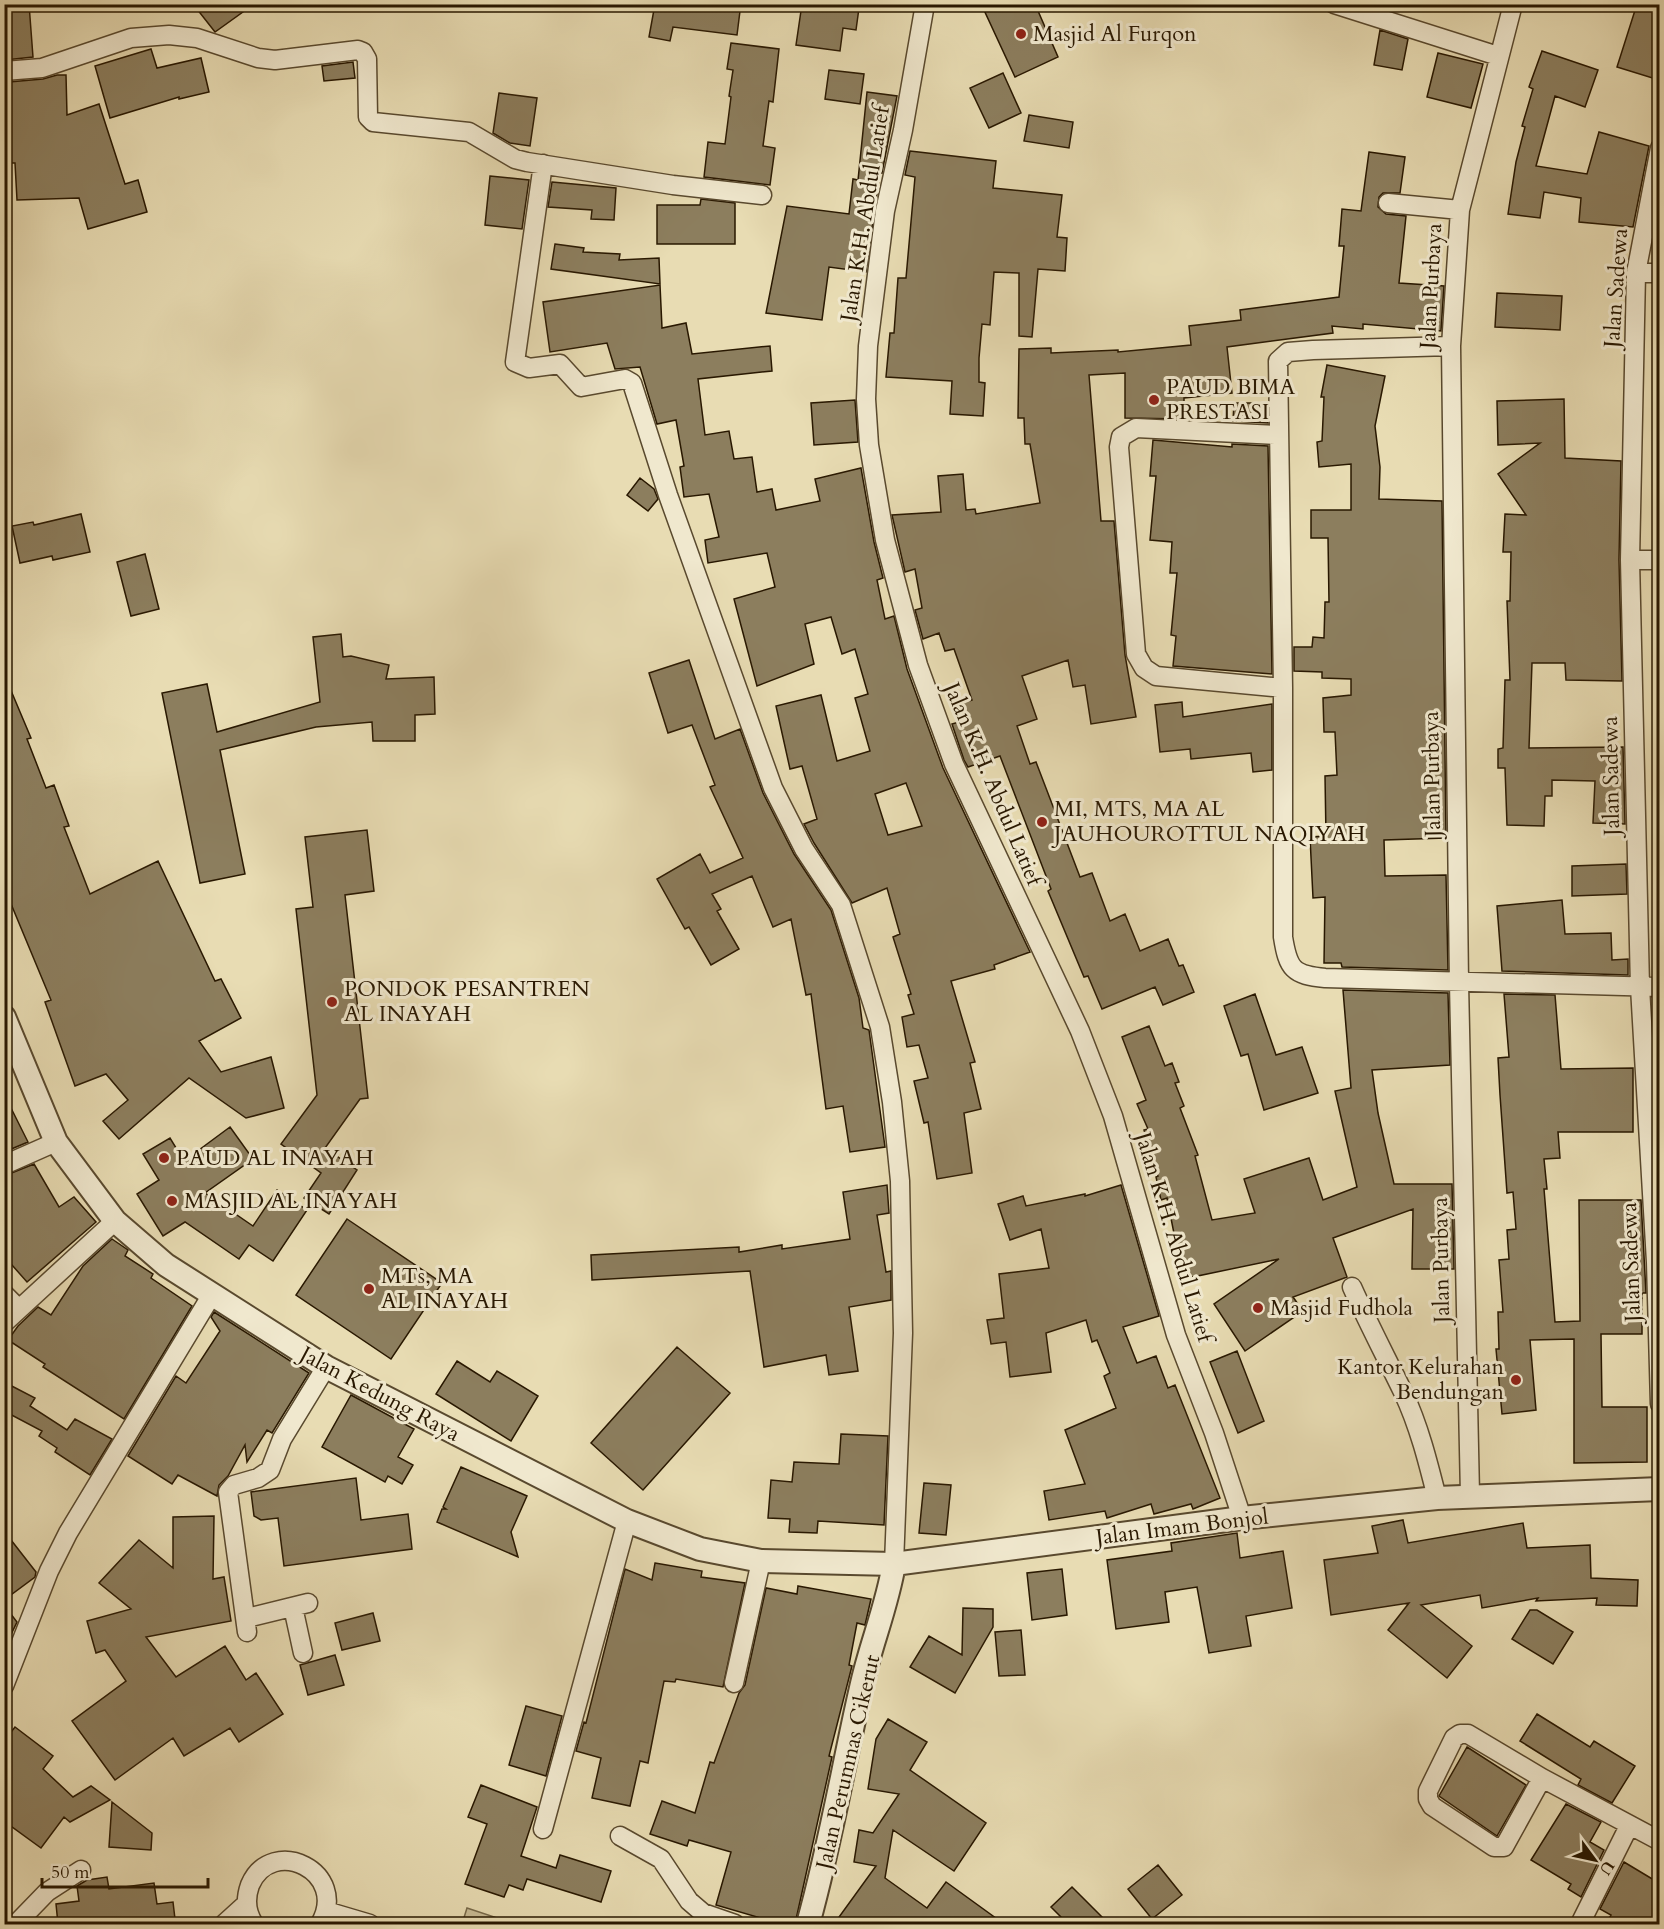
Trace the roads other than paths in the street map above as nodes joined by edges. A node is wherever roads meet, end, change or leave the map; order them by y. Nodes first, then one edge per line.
1 (925, 4) edge
2 (1334, 4) edge
3 (1513, 4) edge
4 (1498, 56) junction
5 (4, 71) edge
6 (1659, 148) edge
7 (543, 164) junction
8 (762, 195) dead end
9 (1388, 203) dead end
10 (1460, 210) junction
11 (1636, 273) junction
12 (1659, 273) edge
13 (1451, 346) junction
14 (1279, 435) junction
15 (1630, 560) junction
16 (1659, 560) edge
17 (1283, 688) junction
18 (1459, 983) junction
19 (1640, 987) junction
20 (1659, 987) edge
21 (4, 1017) edge
22 (56, 1142) junction
23 (4, 1165) edge
24 (115, 1221) junction
25 (1352, 1287) dead end
26 (4, 1294) edge
27 (211, 1296) junction
28 (19, 1309) junction
29 (4, 1323) edge
30 (326, 1367) junction
31 (1659, 1404) edge
32 (1659, 1488) edge
33 (1470, 1496) junction
34 (1437, 1498) junction
35 (1242, 1518) junction
36 (627, 1521) junction
37 (760, 1561) junction
38 (894, 1564) junction
39 (303, 1653) dead end
40 (5, 1681) edge
41 (734, 1683) dead end
42 (1542, 1778) junction
43 (1629, 1826) junction
44 (543, 1829) dead end
45 (620, 1836) dead end
46 (1659, 1841) edge
47 (81, 1870) dead end
48 (246, 1904) junction
49 (323, 1918) edge
50 (16, 1924) edge
51 (224, 1924) edge
52 (254, 1924) edge
53 (370, 1924) edge
54 (735, 1924) edge
55 (808, 1924) edge
56 (1580, 1924) edge

1 - 35 street, Jalan K.H. Abdul Latief
2 - 4 street
3 - 4 street, Jalan Purbaya
4 - 10 street, Jalan Purbaya
5 - 7 street
6 - 11 street, Jalan Sadewa
7 - 8 street
7 - 38 street
9 - 10 street
10 - 13 street, Jalan Purbaya
11 - 12 street
11 - 15 street, Jalan Sadewa
13 - 14 street
13 - 18 street, Jalan Purbaya
14 - 17 street
14 - 17 street
15 - 16 street
15 - 19 street, Jalan Sadewa
17 - 18 street
18 - 19 street
18 - 33 street, Jalan Purbaya
19 - 20 street
19 - 31 street, Jalan Sadewa
21 - 22 street, Jalan Kedung Raya
22 - 23 street
22 - 24 street, Jalan Kedung Raya
24 - 27 street, Jalan Kedung Raya
24 - 28 street
25 - 34 street
26 - 28 street
27 - 30 street, Jalan Kedung Raya
27 - 40 street
28 - 29 street
30 - 36 street, Jalan Kedung Raya
30 - 39 street
32 - 33 street, Jalan Imam Bonjol
33 - 34 street, Jalan Imam Bonjol
34 - 35 street, Jalan Imam Bonjol
35 - 38 street, Jalan Imam Bonjol
36 - 37 street, Jalan Kedung Raya
36 - 44 street
37 - 38 street, Jalan Kedung Raya
37 - 41 street
38 - 55 street, Jalan Perumnas Cikerut
42 - 42 street
42 - 43 street
43 - 46 street
43 - 56 street
45 - 54 street
47 - 50 street
48 - 49 street
48 - 51 street
48 - 52 street
49 - 53 street

